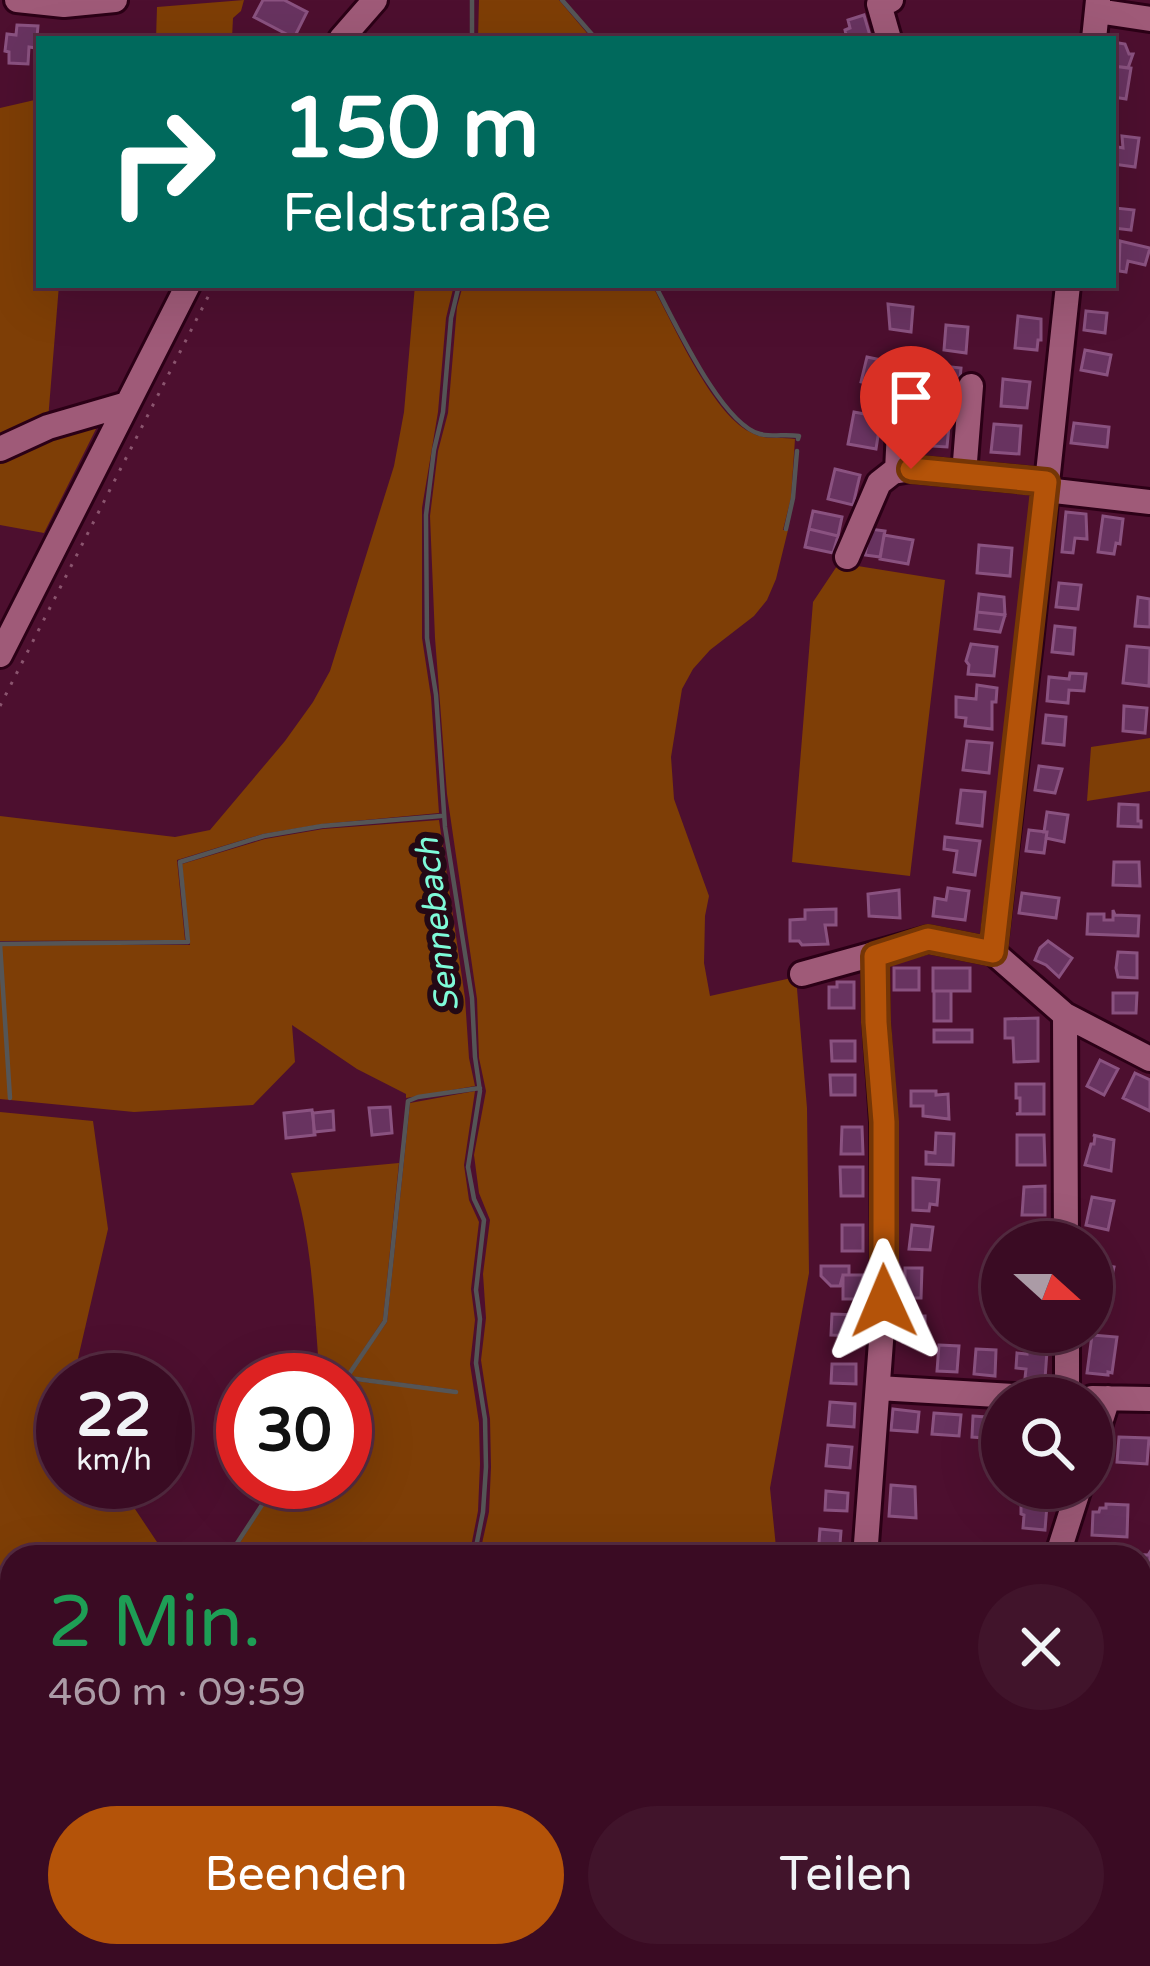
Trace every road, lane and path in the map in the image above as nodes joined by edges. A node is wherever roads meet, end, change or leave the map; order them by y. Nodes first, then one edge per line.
1 (17, 0) edge
2 (115, 0) edge
3 (374, 0) edge
4 (891, 0) edge
5 (1093, 3) edge
6 (1150, 19) edge
7 (344, 36) edge
8 (888, 36) edge
9 (1094, 36) edge
10 (186, 288) edge
11 (212, 288) edge
12 (1068, 288) edge
13 (971, 386) dead end
14 (127, 404) junction
15 (899, 410) dead end
16 (0, 449) edge
17 (897, 471) junction
18 (964, 474) junction
19 (1046, 486) junction
20 (1150, 502) edge
21 (847, 557) dead end
22 (0, 655) edge
23 (0, 706) edge
24 (993, 952) junction
25 (875, 956) junction
26 (802, 974) dead end
27 (1064, 1015) junction
28 (1150, 1059) edge
29 (1066, 1221) edge
30 (878, 1388) junction
31 (981, 1394) edge
32 (1113, 1398) edge
33 (1150, 1399) edge
34 (1073, 1509) edge
35 (866, 1545) edge
36 (1062, 1545) edge

1 - 2 street
3 - 7 street
4 - 8 street
5 - 6 street
5 - 9 street
10 - 14 street
11 - 23 path
12 - 19 street
13 - 18 street
14 - 16 street
14 - 22 street
15 - 17 street
17 - 18 street
17 - 21 street
18 - 19 street
19 - 20 street
19 - 24 street
24 - 25 street
24 - 27 street
25 - 26 street
25 - 30 street
27 - 28 street
27 - 29 street
30 - 31 street
30 - 35 street
32 - 33 street
34 - 36 street

